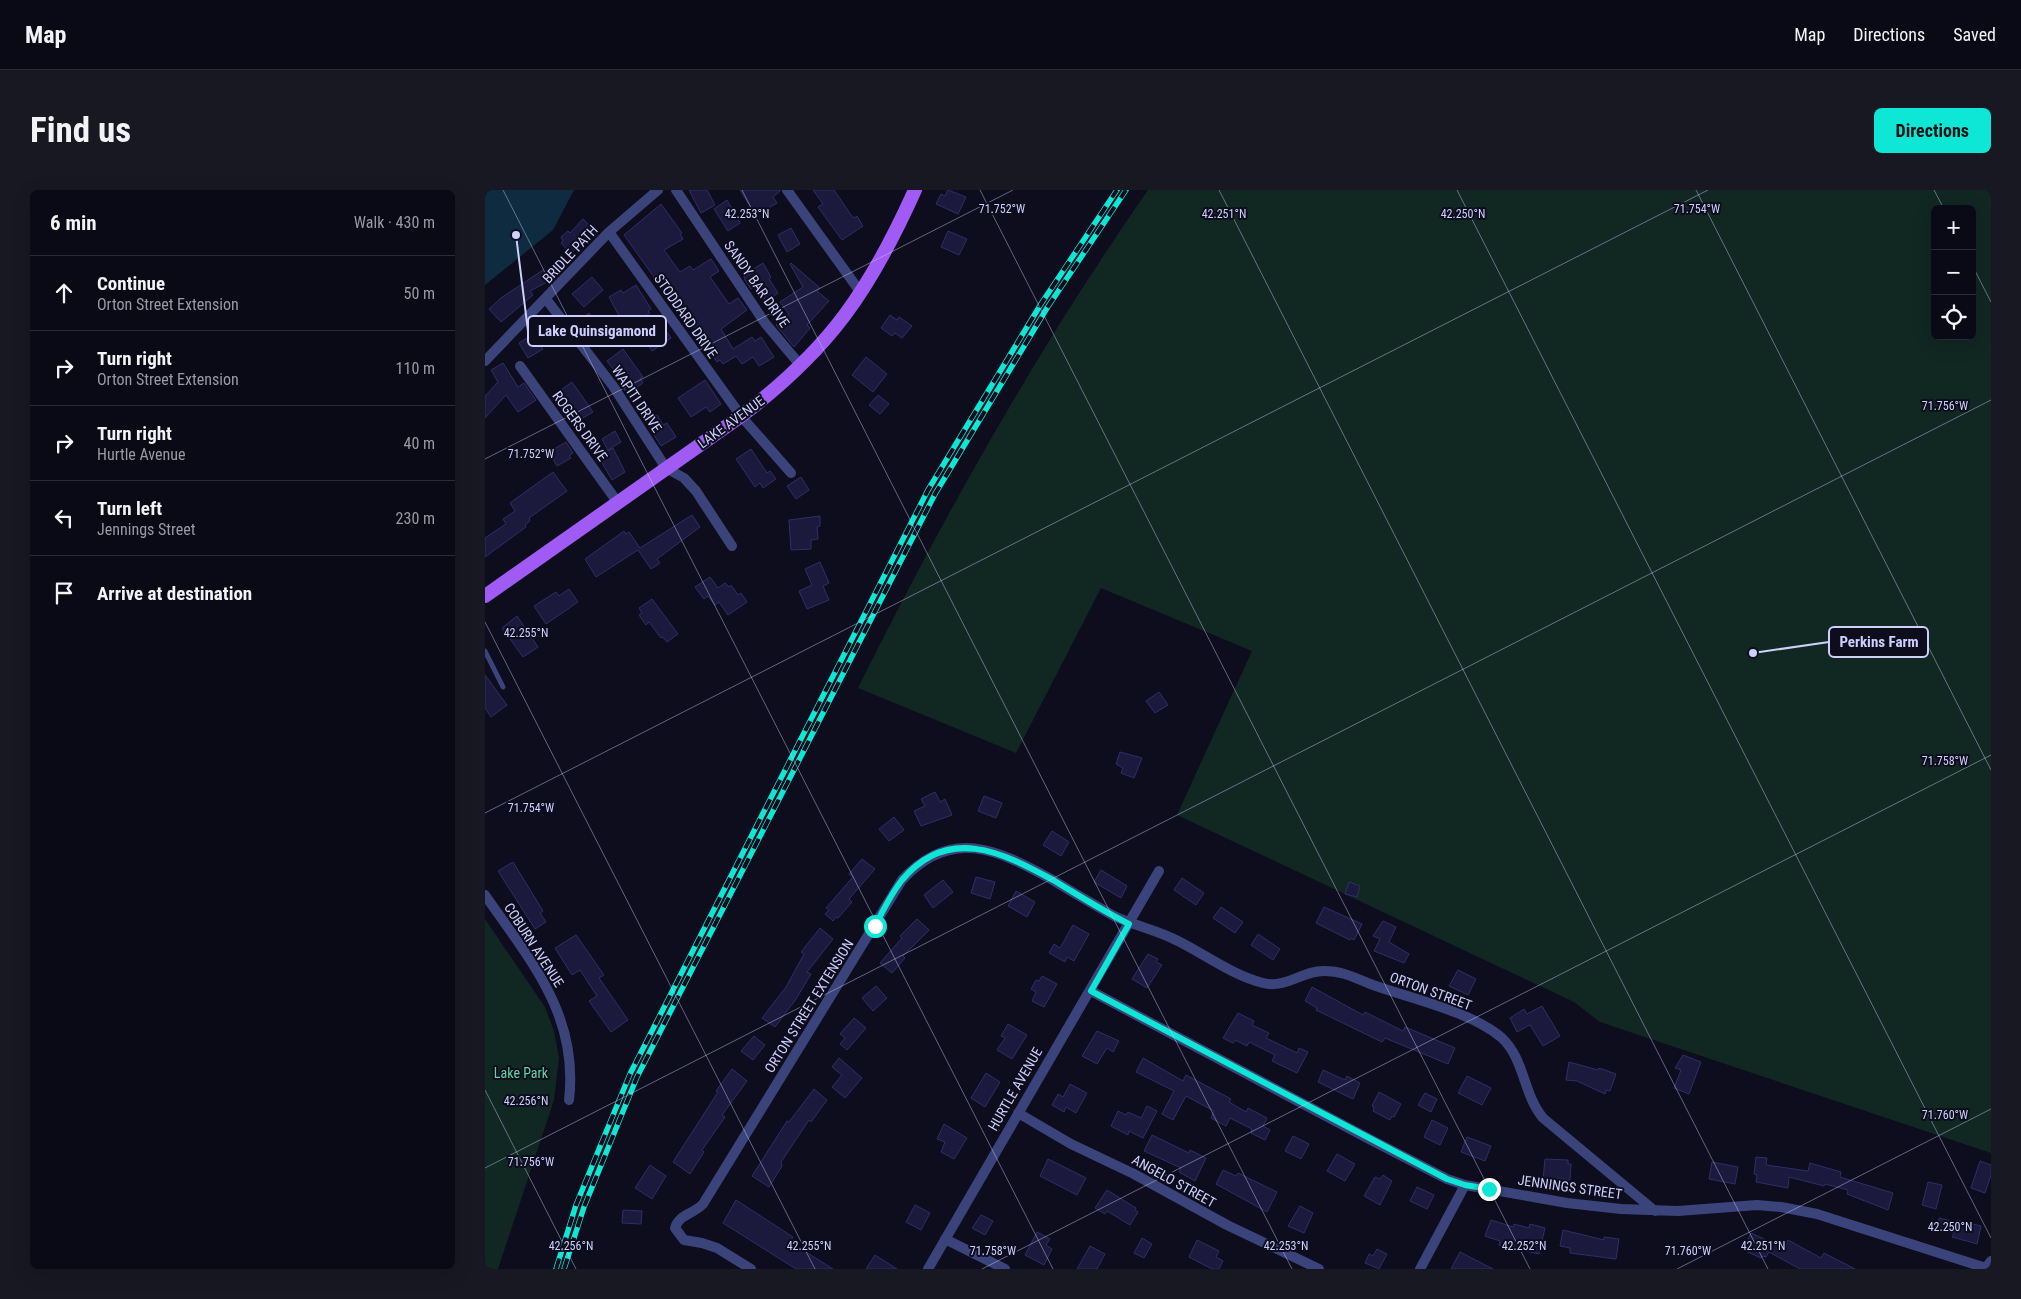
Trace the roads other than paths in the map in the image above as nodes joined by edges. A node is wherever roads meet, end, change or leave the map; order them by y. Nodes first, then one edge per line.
1 (658, 190) edge
2 (676, 190) edge
3 (787, 190) edge
4 (915, 190) edge
5 (609, 232) junction
6 (861, 292) junction
7 (546, 299) junction
8 (485, 361) edge
9 (520, 366) dead end
10 (801, 366) junction
11 (741, 416) junction
12 (666, 468) junction
13 (791, 473) dead end
14 (618, 502) junction
15 (732, 546) dead end
16 (485, 596) edge
17 (485, 651) edge
18 (503, 687) dead end
19 (1159, 871) dead end
20 (485, 895) edge
21 (1129, 924) junction
22 (1091, 991) junction
23 (569, 1100) dead end
24 (1018, 1113) junction
25 (1465, 1185) junction
26 (1655, 1211) junction
27 (945, 1239) junction
28 (1988, 1266) edge
29 (751, 1269) edge
30 (928, 1269) edge
31 (1005, 1269) edge
32 (1319, 1269) edge
33 (1420, 1269) edge

1 - 5 street, BRIDLE PATH
2 - 10 street, SANDY BAR DRIVE
3 - 6 street
4 - 6 main road, LAKE AVENUE
5 - 7 street, BRIDLE PATH
5 - 11 street, STODDARD DRIVE
6 - 10 main road, LAKE AVENUE
7 - 8 street, BRIDLE PATH
7 - 12 street, WAPITI DRIVE
9 - 14 street, ROGERS DRIVE
10 - 11 main road, LAKE AVENUE
11 - 12 main road, LAKE AVENUE
11 - 13 street, STODDARD DRIVE
12 - 14 main road, LAKE AVENUE
12 - 15 street
14 - 16 main road, LAKE AVENUE
17 - 18 lane
19 - 21 street, HURTLE AVENUE
20 - 23 street, COBURN AVENUE
21 - 22 street, HURTLE AVENUE
21 - 26 street, ORTON STREET
21 - 29 street, ORTON STREET EXTENSION
22 - 24 street, HURTLE AVENUE
22 - 25 street, JENNINGS STREET
24 - 27 street, HURTLE AVENUE
24 - 32 street, ANGELO STREET
25 - 26 street, JENNINGS STREET
25 - 33 street
26 - 28 street, JENNINGS STREET
27 - 30 street, HURTLE AVENUE
27 - 31 street

